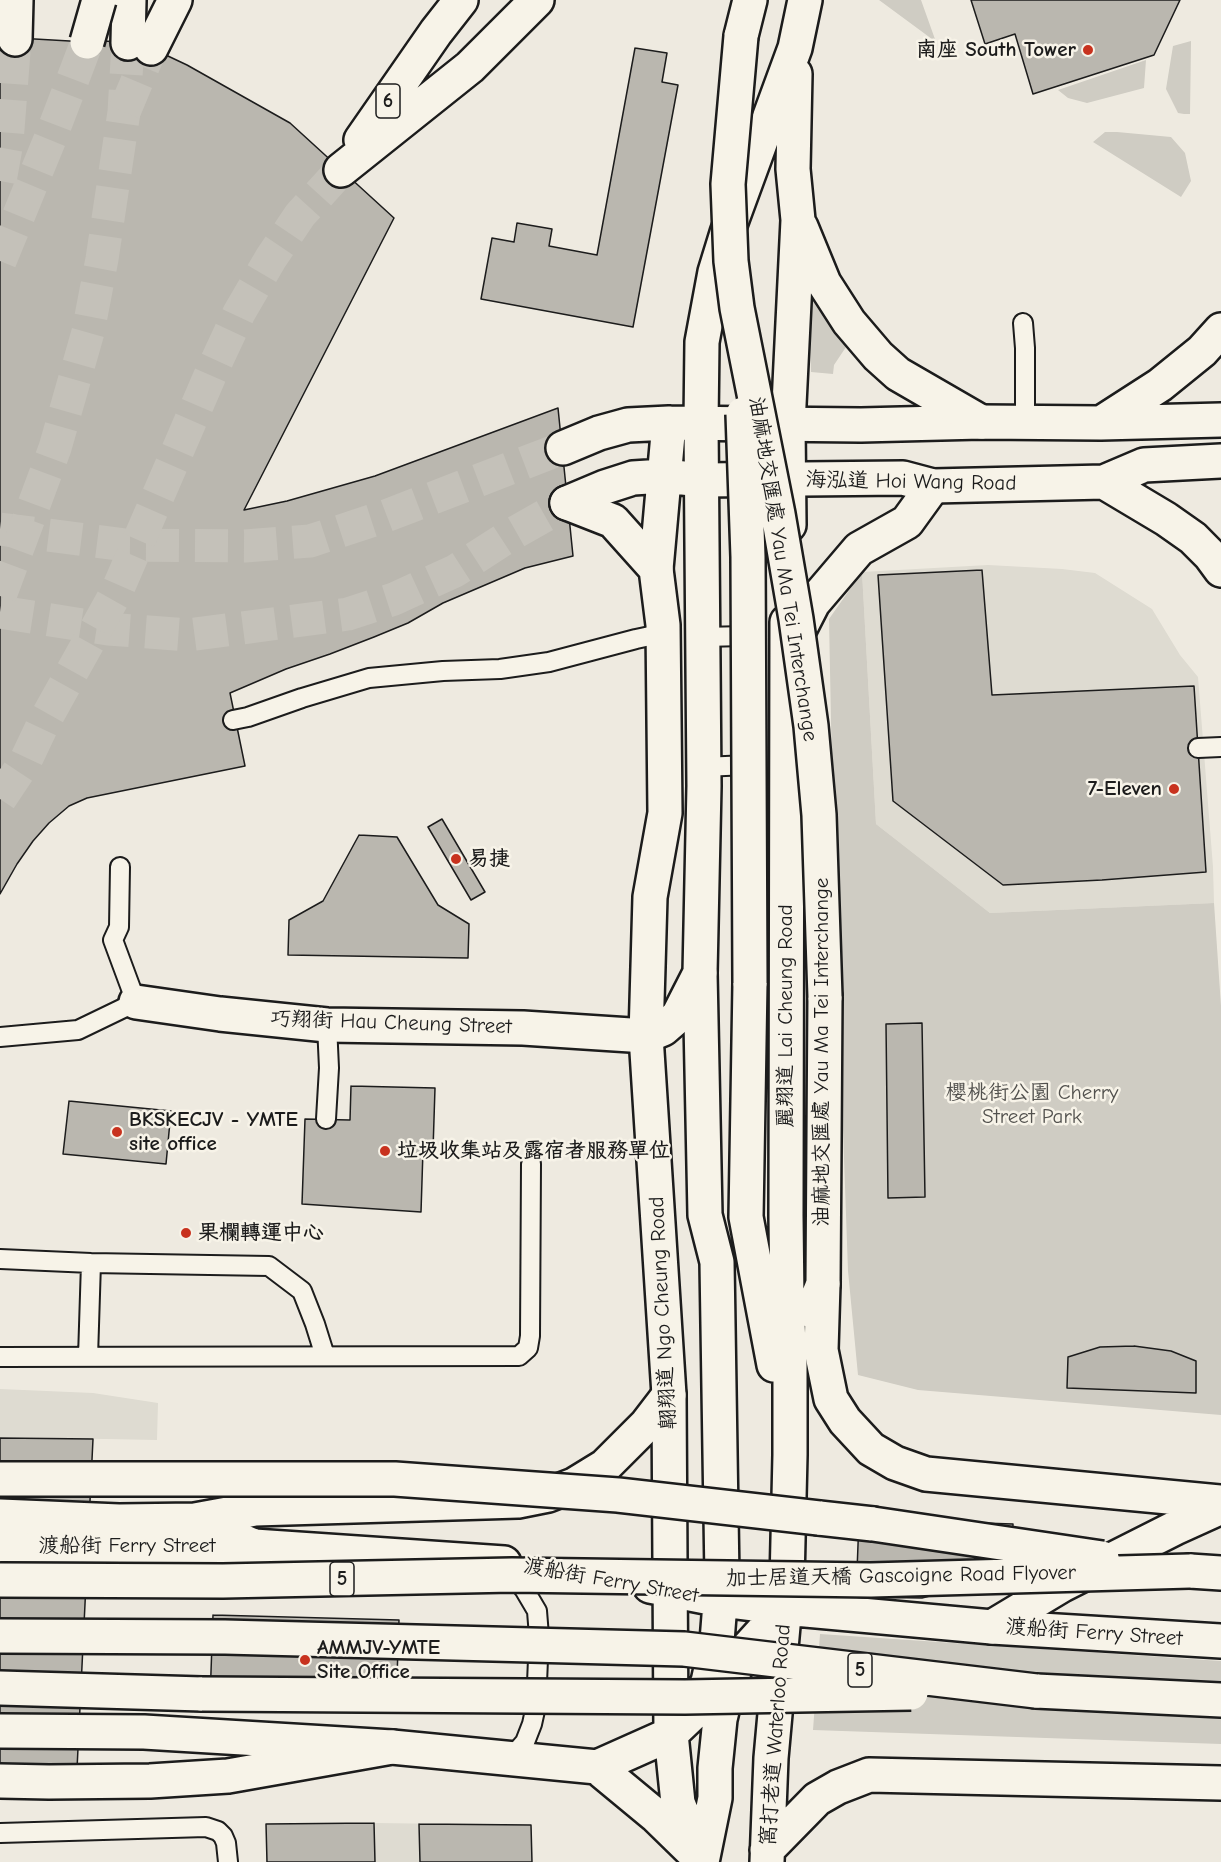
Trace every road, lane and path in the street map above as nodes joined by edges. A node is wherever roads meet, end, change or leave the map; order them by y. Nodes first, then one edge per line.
1 (16, 0) edge
2 (98, 0) edge
3 (129, 0) edge
4 (174, 0) edge
5 (461, 0) edge
6 (537, 0) edge
7 (750, 0) edge
8 (805, 0) edge
9 (15, 39) tunnel mouth
10 (118, 44) junction
11 (795, 48) junction
12 (798, 220) junction
13 (737, 308) junction
14 (1023, 323) dead end
15 (1221, 330) edge
16 (1221, 420) edge
17 (981, 422) junction
18 (685, 423) junction
19 (1025, 423) junction
20 (1101, 423) junction
21 (788, 425) junction
22 (563, 448) tunnel mouth
23 (1221, 461) edge
24 (664, 476) junction
25 (702, 480) junction
26 (788, 480) junction
27 (1104, 482) junction
28 (933, 486) junction
29 (656, 569) junction
30 (1221, 570) edge
31 (664, 633) junction
32 (745, 636) dead end
33 (703, 637) junction
34 (786, 656) junction
35 (232, 720) dead end
36 (1221, 747) edge
37 (1198, 748) dead end
38 (748, 765) dead end
39 (704, 767) junction
40 (120, 867) dead end
41 (700, 973) junction
42 (136, 1002) junction
43 (327, 1025) junction
44 (646, 1036) junction
45 (0, 1037) edge
46 (326, 1119) dead end
47 (531, 1164) dead end
48 (746, 1217) junction
49 (0, 1259) edge
50 (717, 1262) junction
51 (91, 1263) junction
52 (823, 1284) junction
53 (325, 1356) junction
54 (0, 1357) edge
55 (88, 1357) junction
56 (790, 1363) junction
57 (669, 1395) junction
58 (790, 1428) junction
59 (0, 1479) edge
60 (1221, 1505) edge
61 (0, 1516) edge
62 (195, 1520) junction
63 (0, 1545) edge
64 (254, 1546) junction
65 (502, 1563) junction
66 (1205, 1572) edge
67 (0, 1580) edge
68 (671, 1590) junction
69 (720, 1600) junction
70 (784, 1608) junction
71 (992, 1627) junction
72 (0, 1636) edge
73 (1221, 1641) edge
74 (0, 1688) edge
75 (1036, 1691) junction
76 (1221, 1700) edge
77 (0, 1731) edge
78 (671, 1734) junction
79 (392, 1747) junction
80 (511, 1758) junction
81 (597, 1767) junction
82 (0, 1781) edge
83 (1221, 1783) edge
84 (0, 1833) edge
85 (767, 1856) edge
86 (228, 1862) edge
87 (702, 1862) edge

1 - 9 main road
2 - 10 main road, bridge
3 - 10 main road
4 - 10 main road
5 - 6 main road, 6
7 - 13 main road, 油麻地交匯處 Yau Ma Tei Interchange, bridge
8 - 11 main road
11 - 12 main road
11 - 18 main road
12 - 17 main road
12 - 21 main road, 麗翔道 Lai Cheung Road
13 - 48 main road, bridge
13 - 52 main road, 油麻地交匯處 Yau Ma Tei Interchange, bridge
14 - 19 lane
15 - 20 main road
16 - 20 main road
17 - 19 main road
17 - 21 main road
18 - 21 main road
18 - 22 main road
18 - 24 main road
18 - 25 main road
19 - 20 main road
21 - 26 main road, 麗翔道 Lai Cheung Road
23 - 27 main road, 海泓道 Hoi Wang Road
24 - 25 main road, 海泓道 Hoi Wang Road
24 - 29 main road
24 - 29 main road, 海泓道 Hoi Wang Road
25 - 26 main road, 海泓道 Hoi Wang Road
25 - 33 main road
26 - 28 main road, 海泓道 Hoi Wang Road
26 - 34 main road, 麗翔道 Lai Cheung Road
27 - 28 main road, 海泓道 Hoi Wang Road
27 - 30 main road
28 - 34 main road
29 - 31 main road
31 - 35 lane
31 - 44 main road
32 - 33 lane
33 - 39 main road
34 - 56 main road, 麗翔道 Lai Cheung Road
36 - 37 lane
38 - 39 lane
39 - 41 main road
40 - 42 lane
41 - 44 main road
41 - 50 main road
42 - 43 main road, 巧翔街 Hau Cheung Street
42 - 45 lane
43 - 44 main road, 巧翔街 Hau Cheung Street
43 - 46 lane
44 - 57 main road, 翺翔道 Ngo Cheung Road
47 - 53 lane
48 - 50 main road
48 - 58 main road
49 - 51 lane
50 - 69 main road
51 - 53 lane
51 - 55 lane
52 - 56 main road
52 - 60 main road, 油麻地交匯處 Yau Ma Tei Interchange
53 - 55 lane
54 - 55 lane
56 - 58 main road, 麗翔道 Lai Cheung Road
57 - 62 main road
57 - 68 main road, 翺翔道 Ngo Cheung Road
58 - 70 main road, 麗翔道 Lai Cheung Road
59 - 66 main road, bridge
60 - 71 main road
61 - 62 main road
62 - 64 main road
63 - 64 main road, 渡船街 Ferry Street
64 - 65 main road, 渡船街 Ferry Street
65 - 68 main road, 渡船街 Ferry Street
65 - 80 lane
66 - 67 main road, 加士居道天橋 Gascoigne Road Flyover / 5, bridge
68 - 69 main road, 渡船街 Ferry Street
68 - 78 main road
69 - 70 main road, 渡船街 Ferry Street
69 - 78 main road
70 - 71 main road, 渡船街 Ferry Street
70 - 85 main road, 窩打老道 Waterloo Road
70 - 87 main road
71 - 73 main road, 渡船街 Ferry Street
72 - 75 main road, 5, bridge
74 - 75 main road, bridge
75 - 76 main road, 5
77 - 79 main road
78 - 81 main road
78 - 87 main road
79 - 80 main road
79 - 82 main road
80 - 81 main road
81 - 87 main road
83 - 85 main road
84 - 86 lane

